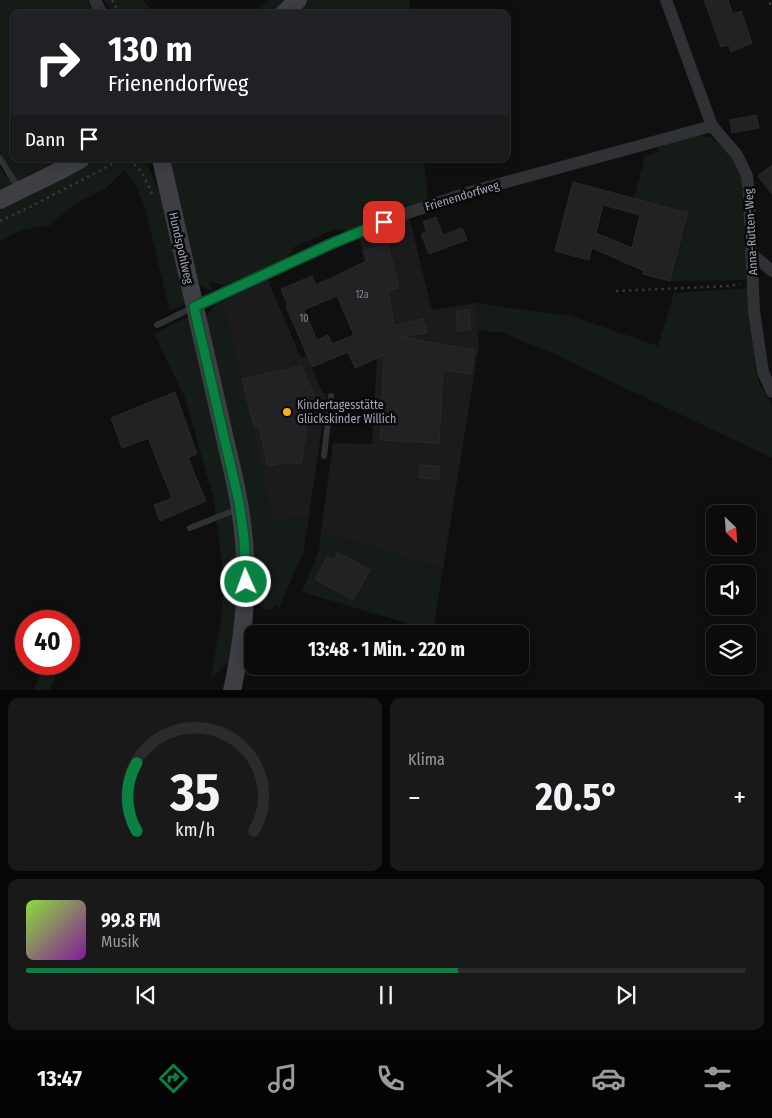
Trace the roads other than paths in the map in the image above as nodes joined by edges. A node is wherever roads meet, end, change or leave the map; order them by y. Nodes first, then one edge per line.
1 (298, 0) edge
2 (666, 0) edge
3 (287, 10) edge
4 (712, 126) junction
5 (0, 158) edge
6 (75, 162) edge
7 (161, 162) edge
8 (19, 191) junction
9 (0, 200) edge
10 (752, 254) junction
11 (772, 271) edge
12 (194, 307) junction
13 (157, 325) dead end
14 (772, 392) edge
15 (332, 396) dead end
16 (324, 456) dead end
17 (240, 508) junction
18 (190, 528) dead end
19 (232, 690) edge

1 - 3 street
2 - 4 street, Anna-Rütten-Weg
4 - 10 street, Anna-Rütten-Weg
4 - 12 street, Frienendorfweg
5 - 8 lane
6 - 8 street
7 - 12 street, Hundspohlweg
8 - 9 street
10 - 11 street
10 - 14 street, Anna-Rütten-Weg
12 - 13 lane
12 - 17 street, Hundspohlweg
15 - 16 lane
17 - 18 lane
17 - 19 street, Hundspohlweg

